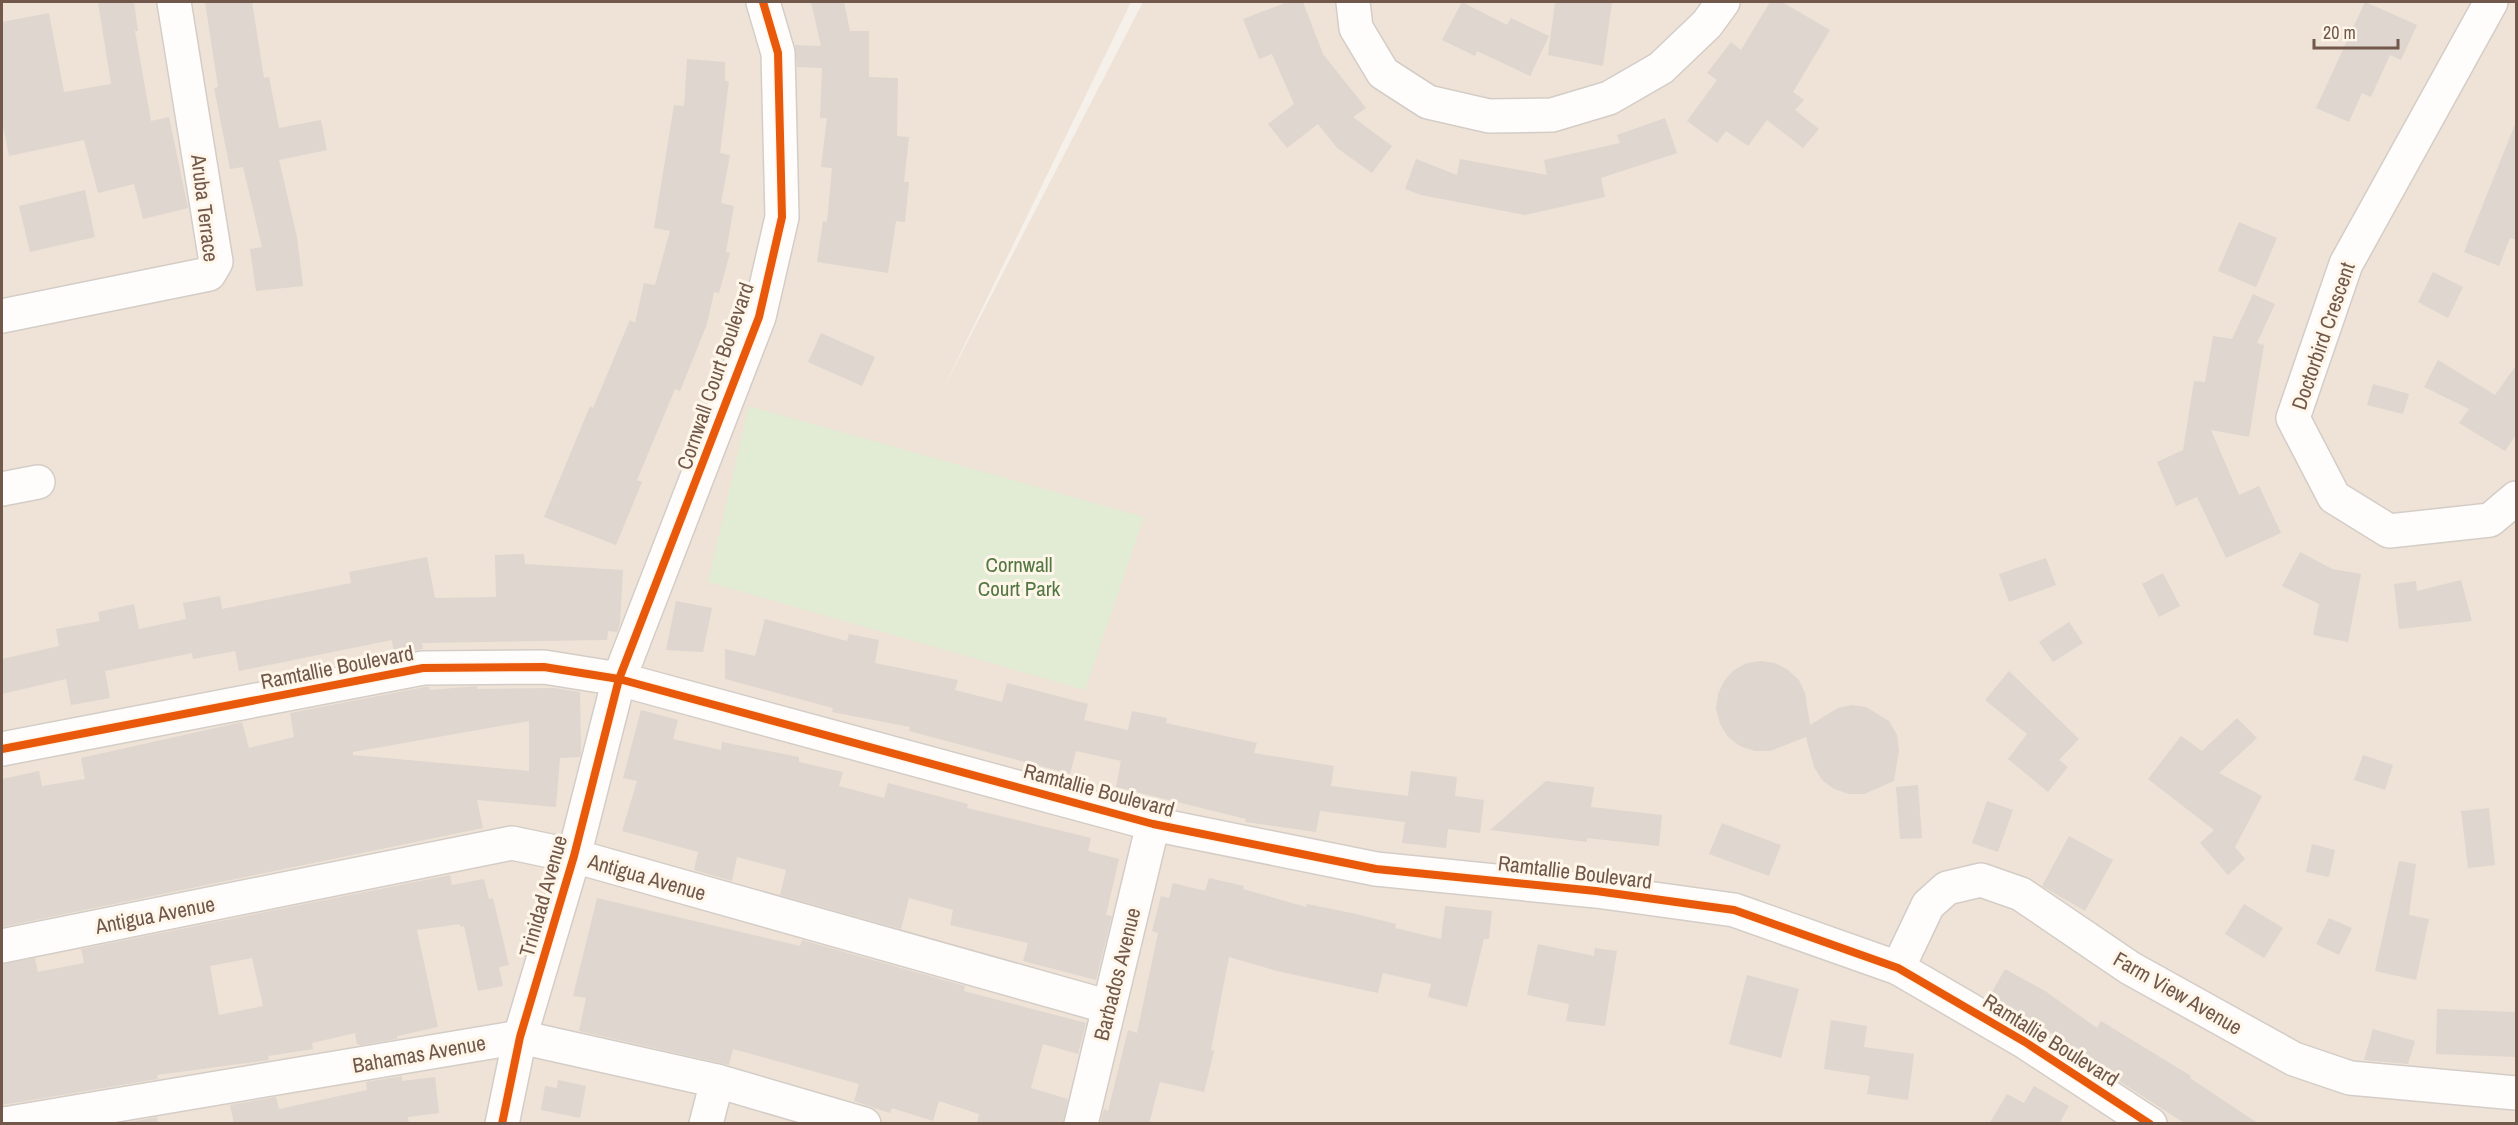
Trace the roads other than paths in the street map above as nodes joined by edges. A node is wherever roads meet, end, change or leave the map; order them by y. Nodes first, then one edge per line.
1 (174, 2) edge
2 (763, 2) edge
3 (1353, 2) edge
4 (1723, 2) edge
5 (2491, 2) edge
6 (2, 316) edge
7 (38, 482) dead end
8 (2, 489) edge
9 (2517, 498) edge
10 (619, 680) junction
11 (2, 749) edge
12 (1153, 824) junction
13 (574, 856) junction
14 (2, 946) edge
15 (1898, 969) junction
16 (1109, 1007) junction
17 (520, 1037) junction
18 (717, 1081) junction
19 (2517, 1093) edge
20 (4, 1124) edge
21 (502, 1124) edge
22 (706, 1124) edge
23 (864, 1124) edge
24 (1081, 1124) edge
25 (2150, 1124) edge

1 - 6 street, Aruba Terrace
2 - 10 street, Cornwall Court Boulevard
3 - 4 street
5 - 9 street, Doctorbird Crescent
7 - 8 street
10 - 11 street, Ramtallie Boulevard
10 - 12 street, Ramtallie Boulevard
10 - 13 street, Trinidad Avenue
12 - 15 street, Ramtallie Boulevard
12 - 16 street, Barbados Avenue
13 - 14 street, Antigua Avenue
13 - 16 street, Antigua Avenue
13 - 17 street, Trinidad Avenue
15 - 19 street, Farm View Avenue
15 - 25 street, Ramtallie Boulevard
16 - 24 street, Barbados Avenue
17 - 18 street, Bahamas Avenue
17 - 20 street, Bahamas Avenue
17 - 21 street, Trinidad Avenue
18 - 22 street
18 - 23 street, Bahamas Avenue

